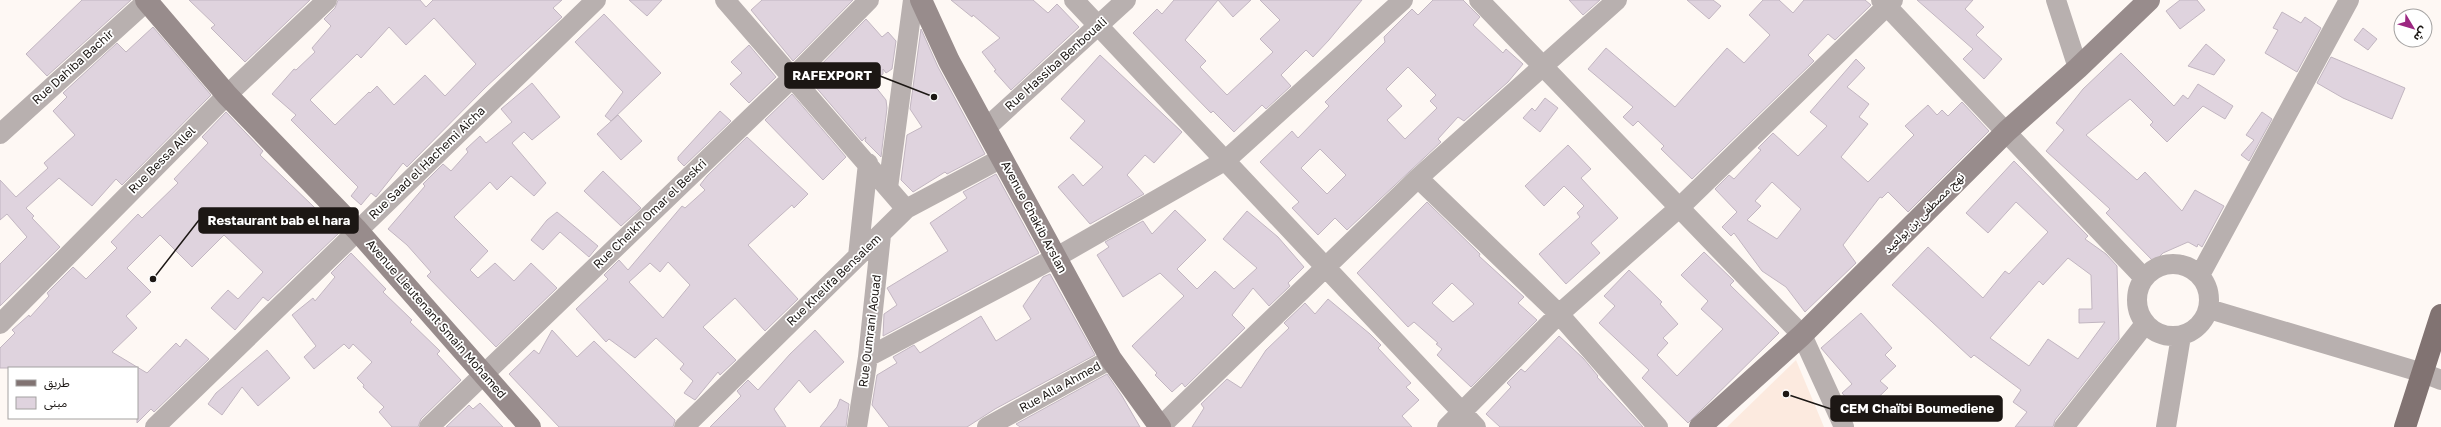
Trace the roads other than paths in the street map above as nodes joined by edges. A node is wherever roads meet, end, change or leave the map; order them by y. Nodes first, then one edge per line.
1 (146, 0) edge
2 (327, 0) edge
3 (596, 0) edge
4 (725, 0) edge
5 (869, 0) edge
6 (913, 0) edge
7 (921, 0) edge
8 (1074, 0) edge
9 (1126, 0) edge
10 (1403, 0) edge
11 (1479, 0) edge
12 (1617, 0) edge
13 (2056, 0) edge
14 (2149, 0) edge
15 (2349, 0) edge
16 (1887, 2) edge
17 (1097, 26) junction
18 (1542, 66) junction
19 (2078, 68) junction
20 (792, 78) junction
21 (227, 94) junction
22 (986, 128) junction
23 (2007, 131) junction
24 (0, 134) edge
25 (1002, 158) junction
26 (1226, 160) junction
27 (868, 163) junction
28 (1418, 178) junction
29 (888, 188) junction
30 (1680, 207) junction
31 (906, 209) junction
32 (357, 230) junction
33 (880, 235) junction
34 (858, 256) junction
35 (1055, 258) junction
36 (1326, 268) junction
37 (2200, 275) junction
38 (2141, 284) junction
39 (2209, 309) junction
40 (1559, 314) junction
41 (2441, 315) edge
42 (0, 324) edge
43 (2146, 324) junction
44 (1802, 335) junction
45 (2181, 336) junction
46 (868, 357) junction
47 (1111, 359) junction
48 (484, 374) junction
49 (2432, 376) edge
50 (1462, 412) junction
51 (155, 427) edge
52 (429, 427) edge
53 (530, 427) edge
54 (684, 427) edge
55 (857, 427) edge
56 (987, 427) edge
57 (1160, 427) edge
58 (1446, 427) edge
59 (1476, 427) edge
60 (1658, 427) edge
61 (1700, 427) edge
62 (1844, 427) edge
63 (2064, 427) edge
64 (2166, 427) edge
65 (2405, 427) edge

1 - 21 main road, Avenue Lieutenant Smain Mohamed
1 - 24 street, Rue Dahiba Bachir
2 - 21 street, Rue Bessa Allel
3 - 32 street, Rue Saad el Hachemi Aicha
4 - 20 street
5 - 20 street, Rue Cheikh Omar el Beskri
6 - 29 street
7 - 22 main road, Avenue Chakib Arslan
8 - 17 street
9 - 17 street, Rue Hassiba Benbouali
10 - 26 street
11 - 18 street
12 - 18 street
13 - 19 street
14 - 19 main road, نهج مصطفى بن بولعيد
15 - 37 street
16 - 23 street
16 - 30 street
17 - 22 street, Rue Hassiba Benbouali
17 - 26 street
18 - 28 street
18 - 30 street
19 - 23 main road, نهج مصطفى بن بولعيد
20 - 27 street
20 - 48 street, Rue Cheikh Omar el Beskri
21 - 32 main road, Avenue Lieutenant Smain Mohamed
21 - 42 street, Rue Bessa Allel
22 - 25 main road, Avenue Chakib Arslan
23 - 38 street
23 - 44 main road, نهج مصطفى بن بولعيد
25 - 31 street, Rue Khelifa Bensalem
25 - 35 main road, Avenue Chakib Arslan
26 - 35 street
26 - 36 street
27 - 29 street
27 - 34 street
28 - 36 street
28 - 40 street
29 - 31 street
30 - 40 street
30 - 44 street
31 - 33 street, Rue Khelifa Bensalem
32 - 48 main road, Avenue Lieutenant Smain Mohamed
32 - 51 street, Rue Saad el Hachemi Aicha
33 - 34 street, Rue Khelifa Bensalem
33 - 46 street, Rue Oumrani Aouad
34 - 54 street, Rue Khelifa Bensalem
35 - 46 street
35 - 47 main road, Avenue Chakib Arslan
36 - 50 street
36 - 57 street
37 - 38 street
37 - 39 street
38 - 43 street
39 - 45 street
39 - 49 street
40 - 50 street
40 - 60 street
41 - 49 main road
43 - 45 street
43 - 63 street
44 - 61 main road, نهج مصطفى بن بولعيد
44 - 62 street
45 - 64 street
46 - 55 street, Rue Oumrani Aouad
47 - 56 street, Rue Alla Ahmed
47 - 57 main road, Avenue Chakib Arslan
48 - 52 street, Rue Cheikh Omar el Beskri
48 - 53 main road, Avenue Lieutenant Smain Mohamed
49 - 65 main road
50 - 58 street
50 - 59 street

